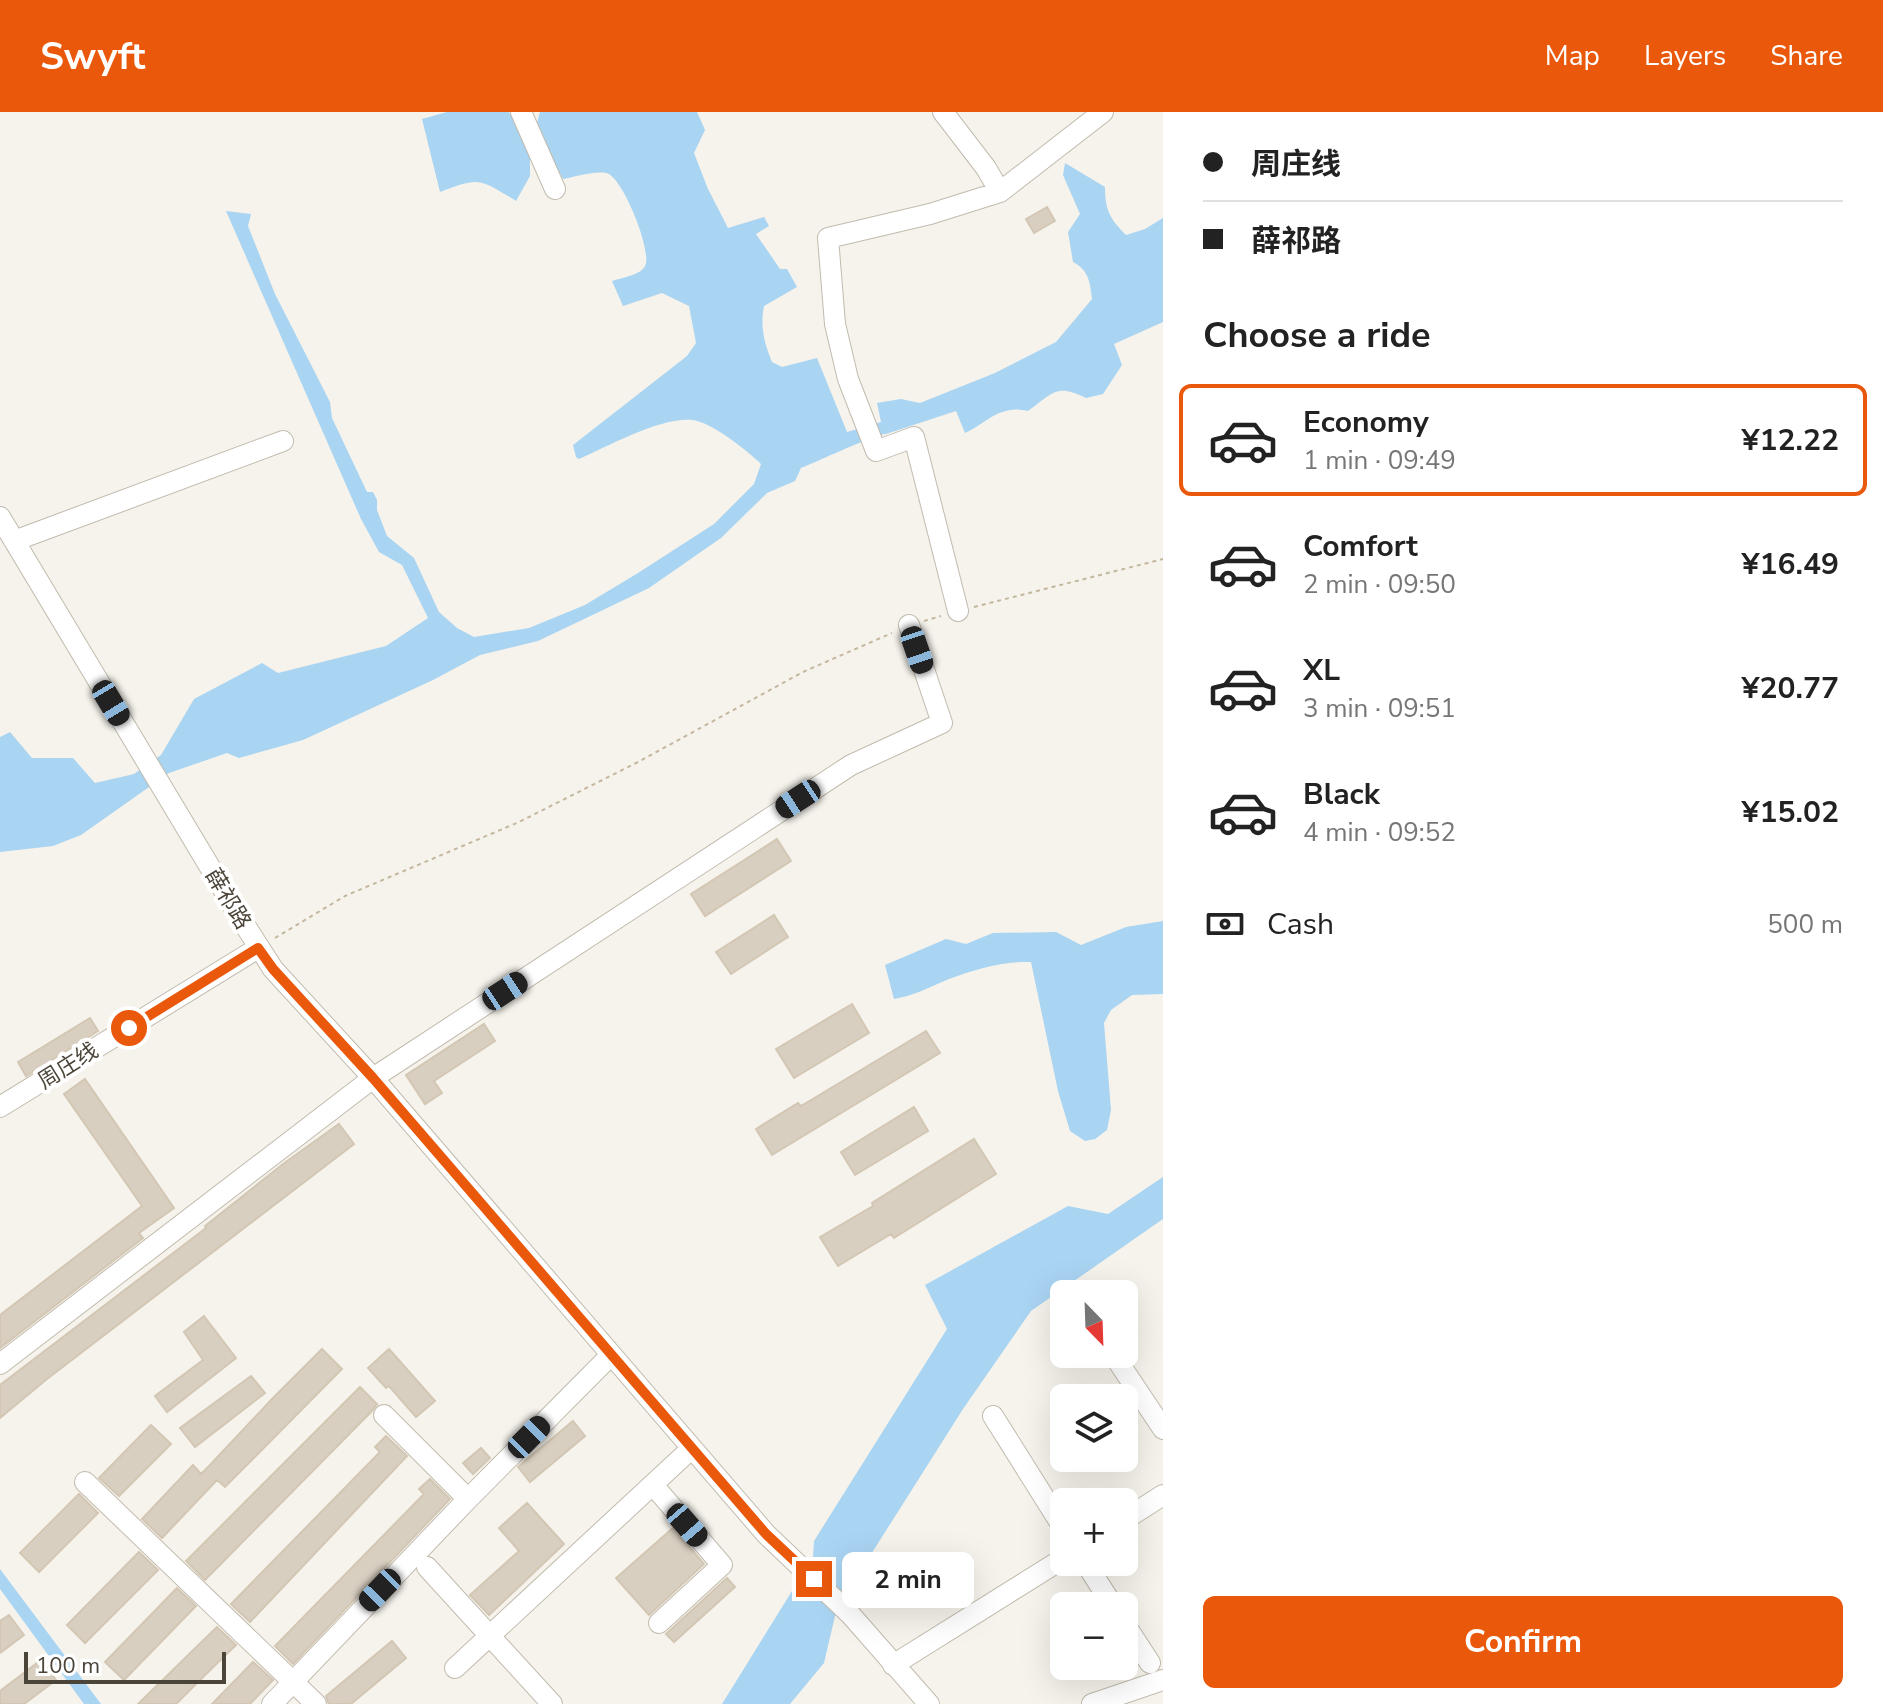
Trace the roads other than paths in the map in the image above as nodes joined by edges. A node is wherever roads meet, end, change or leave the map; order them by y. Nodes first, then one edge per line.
1 (521, 112) edge
2 (943, 112) edge
3 (1103, 112) edge
4 (555, 189) dead end
5 (1000, 192) junction
6 (283, 441) dead end
7 (0, 517) edge
8 (14, 541) junction
9 (958, 611) road end
10 (909, 625) road end
11 (258, 948) junction
12 (373, 1078) junction
13 (0, 1107) edge
14 (611, 1355) junction
15 (0, 1364) edge
16 (1122, 1368) edge
17 (384, 1415) dead end
18 (993, 1416) dead end
19 (1163, 1429) edge
20 (692, 1448) junction
21 (85, 1482) dead end
22 (653, 1485) junction
23 (1163, 1495) edge
24 (468, 1499) junction
25 (1050, 1507) edge
26 (1138, 1511) edge
27 (427, 1567) dead end
28 (1050, 1567) edge
29 (659, 1623) dead end
30 (490, 1636) junction
31 (1138, 1645) edge
32 (1150, 1663) dead end
33 (893, 1665) junction
34 (455, 1668) dead end
35 (1163, 1680) edge
36 (293, 1682) junction
37 (272, 1704) edge
38 (316, 1704) edge
39 (552, 1704) edge
40 (929, 1704) edge
41 (1092, 1704) edge

1 - 4 street
2 - 5 street
3 - 5 street
5 - 9 street
6 - 8 street
7 - 8 street, 薛祁路
8 - 11 street, 薛祁路
10 - 12 street
11 - 12 street, 薛祁路
11 - 13 street, 周庄线
12 - 14 street, 薛祁路
12 - 15 street
14 - 20 street, 薛祁路
14 - 24 street
16 - 19 street
17 - 24 street
18 - 25 street
20 - 22 street
20 - 33 street, 薛祁路
21 - 36 street
22 - 29 street
22 - 30 street
23 - 26 street
24 - 36 street
27 - 30 street
28 - 33 street
30 - 34 street
30 - 39 street
31 - 32 street
33 - 40 street, 薛祁路
35 - 41 street
36 - 37 street
36 - 38 street

